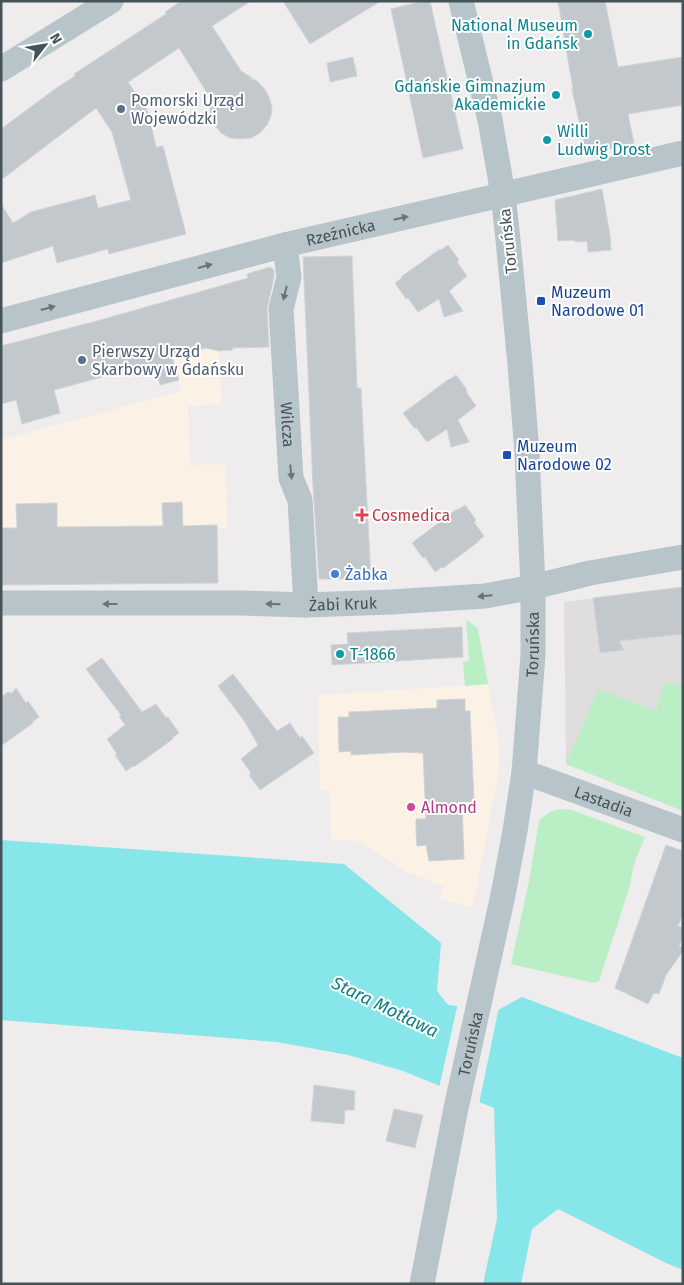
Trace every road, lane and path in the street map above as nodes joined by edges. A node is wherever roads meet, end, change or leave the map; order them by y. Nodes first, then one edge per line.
1 (111, 1) edge
2 (461, 1) edge
3 (1, 69) edge
4 (683, 153) edge
5 (503, 194) junction
6 (285, 245) junction
7 (1, 321) edge
8 (683, 557) edge
9 (533, 587) junction
10 (1, 603) edge
11 (306, 605) junction
12 (524, 772) junction
13 (683, 830) edge
14 (422, 1284) edge

1 - 3 street
2 - 5 street, Toruńska
4 - 5 street, Rzeźnicka
6 -> 5 street, Rzeźnicka
5 - 9 street, Toruńska
7 -> 6 street, Rzeźnicka
6 -> 11 street, Wilcza
8 - 9 street, Żabi Kruk
9 -> 11 street, Żabi Kruk
9 - 12 street, Toruńska
11 -> 10 street, Żabi Kruk
12 - 13 street, Lastadia
12 - 14 street, Toruńska

